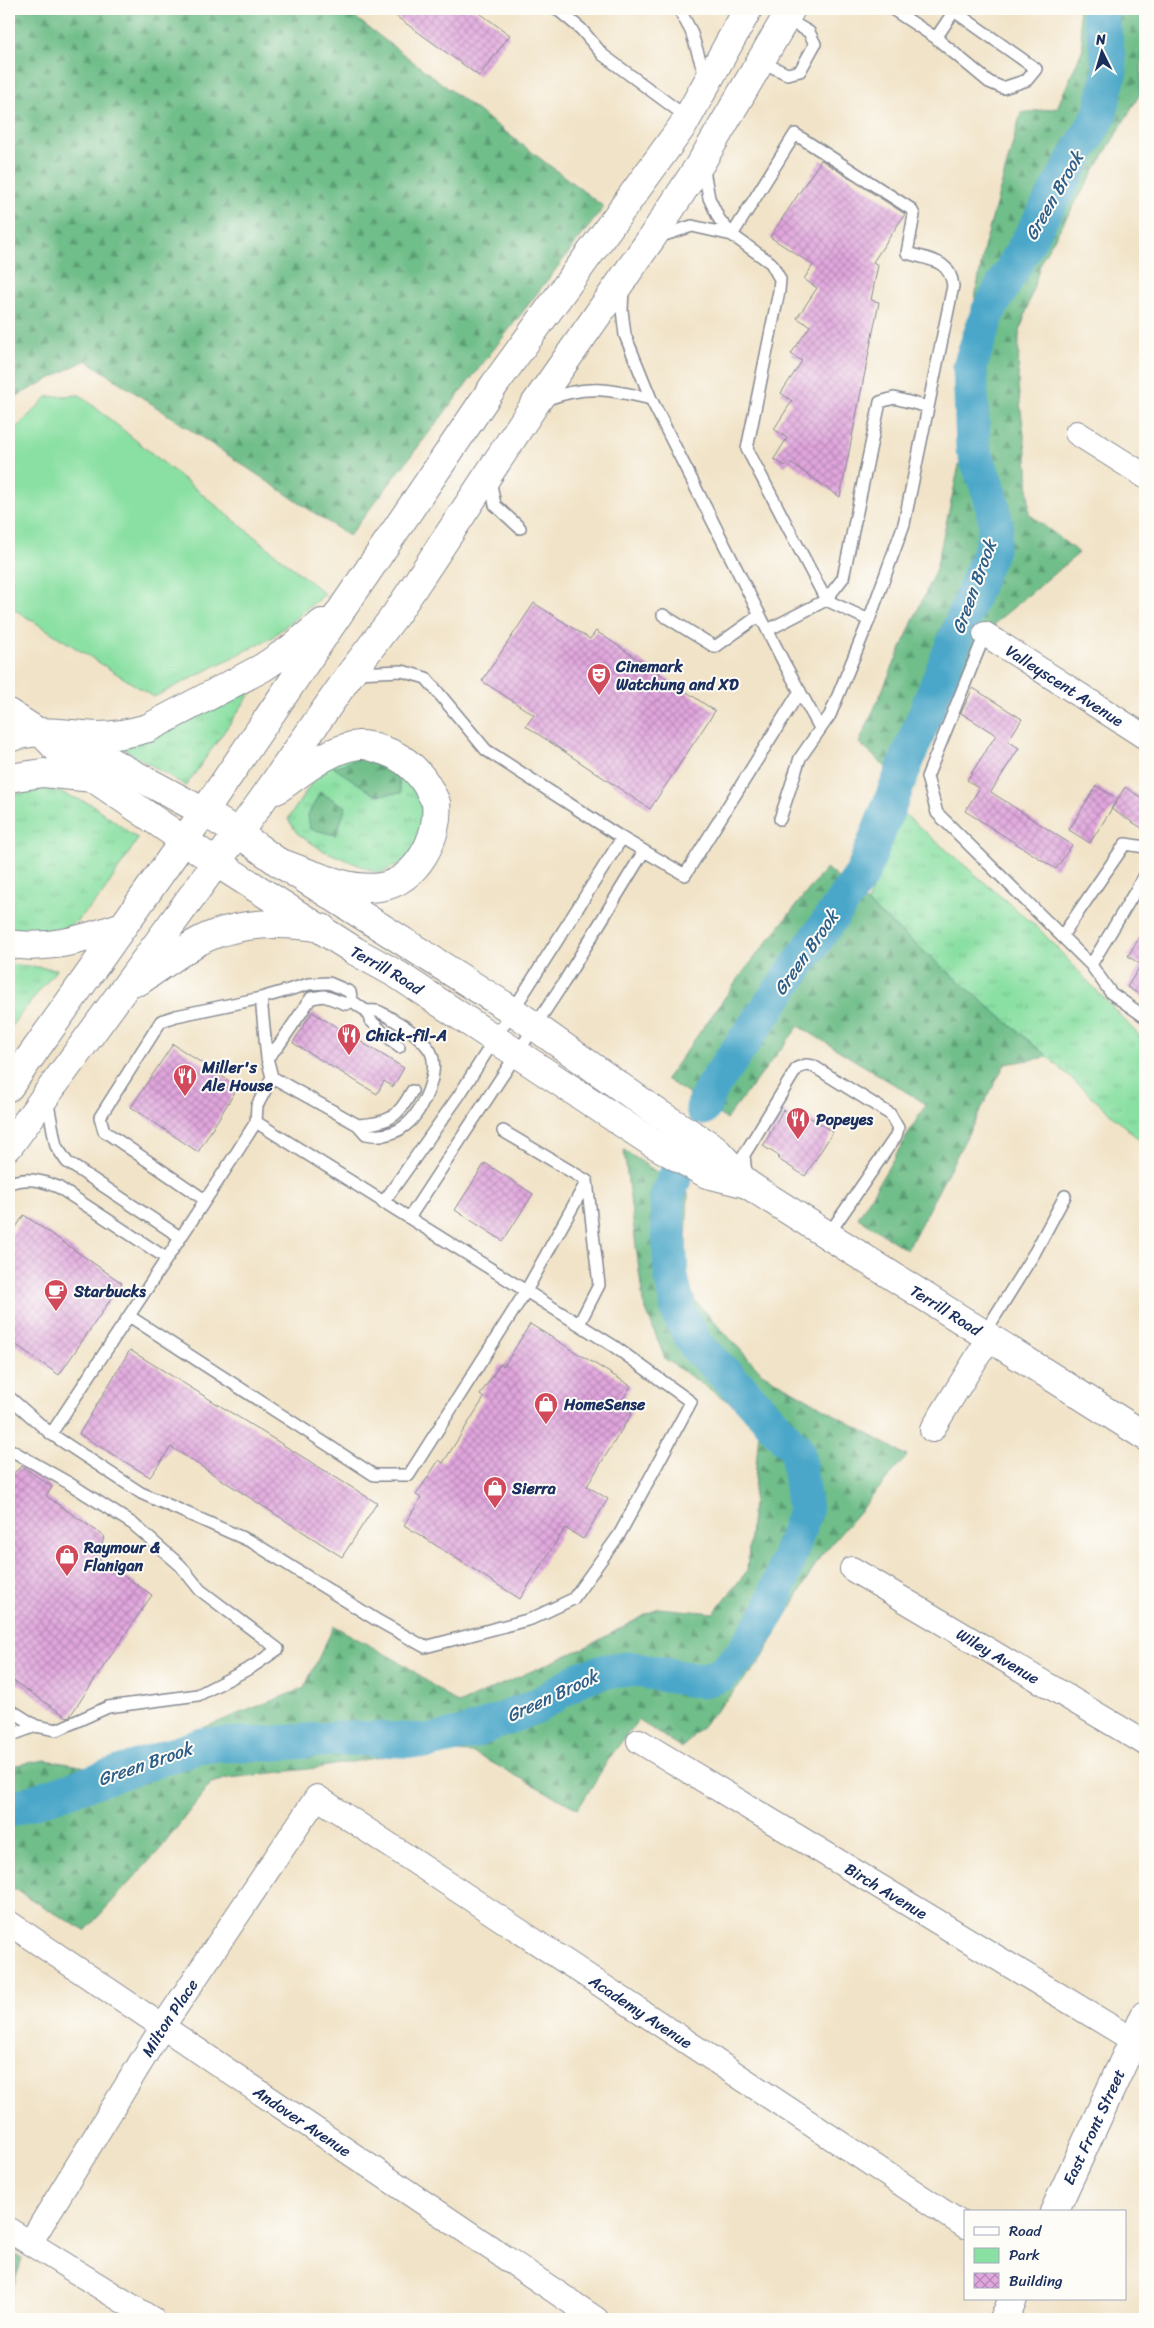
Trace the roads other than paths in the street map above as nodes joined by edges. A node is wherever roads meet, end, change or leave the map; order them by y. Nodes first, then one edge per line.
1 (557, 9) edge
2 (679, 9) edge
3 (748, 9) edge
4 (892, 9) edge
5 (790, 12) edge
6 (936, 38) junction
7 (760, 61) junction
8 (708, 83) junction
9 (688, 118) junction
10 (702, 161) junction
11 (732, 235) junction
12 (651, 239) junction
13 (623, 277) junction
14 (651, 399) junction
15 (535, 404) junction
16 (928, 407) junction
17 (1076, 433) dead end
18 (489, 474) junction
19 (1145, 476) edge
20 (520, 528) dead end
21 (826, 600) junction
22 (346, 602) junction
23 (663, 615) dead end
24 (760, 615) junction
25 (869, 620) junction
26 (768, 630) junction
27 (985, 634) joint
28 (351, 673) junction
29 (800, 692) junction
30 (9, 711) edge
31 (820, 728) junction
32 (40, 731) junction
33 (1145, 737) edge
34 (9, 738) edge
35 (9, 778) edge
36 (93, 778) junction
37 (263, 799) junction
38 (204, 812) junction
39 (780, 819) dead end
40 (238, 833) junction
41 (622, 838) junction
42 (184, 840) junction
43 (1145, 847) edge
44 (644, 851) junction
45 (278, 862) junction
46 (217, 863) junction
47 (1145, 875) edge
48 (123, 926) junction
49 (322, 928) junction
50 (1062, 936) junction
51 (9, 944) edge
52 (1091, 965) junction
53 (123, 992) junction
54 (261, 998) junction
55 (352, 1001) junction
56 (367, 1010) junction
57 (513, 1011) junction
58 (1145, 1017) edge
59 (535, 1027) junction
60 (506, 1046) junction
61 (399, 1047) dead end
62 (267, 1058) junction
63 (272, 1077) junction
64 (9, 1087) edge
65 (412, 1091) dead end
66 (46, 1095) junction
67 (256, 1122) junction
68 (358, 1125) junction
69 (503, 1131) dead end
70 (9, 1146) edge
71 (711, 1161) junction
72 (587, 1181) junction
73 (9, 1183) edge
74 (747, 1184) junction
75 (1065, 1196) dead end
76 (205, 1200) junction
77 (383, 1203) junction
78 (409, 1218) junction
79 (828, 1235) junction
80 (180, 1237) junction
81 (166, 1258) junction
82 (526, 1291) junction
83 (128, 1316) junction
84 (579, 1324) junction
85 (987, 1336) junction
86 (9, 1397) edge
87 (932, 1430) dead end
88 (51, 1434) junction
89 (1145, 1436) edge
90 (9, 1449) edge
91 (852, 1569) dead end
92 (9, 1710) edge
93 (36, 1726) junction
94 (9, 1736) edge
95 (639, 1741) dead end
96 (1145, 1743) edge
97 (317, 1798) joint
98 (9, 1923) edge
99 (1145, 2015) edge
100 (163, 2026) junction
101 (1134, 2040) junction
102 (1055, 2210) edge
103 (964, 2225) edge
104 (9, 2230) edge
105 (30, 2243) junction
106 (1013, 2300) edge
107 (152, 2319) edge
108 (596, 2319) edge
109 (1004, 2319) edge

1 - 9 lane
2 - 8 lane
3 - 8 main road
4 - 6 lane
5 - 7 main road
5 - 7 lane
6 - 6 lane
7 - 10 main road
8 - 9 main road
9 - 22 main road
10 - 11 lane
10 - 12 main road
11 - 12 lane
11 - 16 lane
11 - 21 lane
12 - 13 main road
13 - 14 lane
13 - 15 main road
14 - 15 lane
14 - 24 lane
15 - 18 main road
16 - 21 lane
16 - 25 lane
17 - 19 street
18 - 20 lane
18 - 28 main road
21 - 25 lane
21 - 26 lane
22 - 32 main road
22 - 38 main road
23 - 24 lane
24 - 26 lane
25 - 31 lane
26 - 29 lane
27 - 33 street, Valleyscent Avenue
27 - 50 lane
28 - 37 main road
28 - 41 lane
29 - 31 lane
29 - 44 lane
30 - 32 street, Terrill Road
31 - 39 lane
32 - 34 main road
32 - 36 main road, Terrill Road
32 - 38 main road, Terrill Road
35 - 36 main road
36 - 42 main road, Terrill Road
37 - 40 main road
37 - 45 main road
38 - 40 main road, Terrill Road
38 - 42 main road
40 - 45 main road, Terrill Road
40 - 46 main road
41 - 44 lane
41 - 57 lane
42 - 46 main road, Terrill Road
42 - 48 main road
43 - 50 lane
44 - 59 lane
45 - 57 main road, Terrill Road
46 - 49 main road, Terrill Road
46 - 53 main road
47 - 52 lane
48 - 51 main road
48 - 64 main road
49 - 53 main road
49 - 60 main road, Terrill Road
50 - 52 lane
52 - 58 lane
53 - 66 main road
54 - 55 lane
54 - 62 lane
54 - 76 lane
55 - 56 lane
55 - 62 lane
56 - 61 lane
56 - 68 lane
57 - 59 main road, Terrill Road
57 - 60 lane
59 - 60 lane
59 - 71 main road, Terrill Road
60 - 71 main road, Terrill Road
60 - 77 lane
60 - 78 lane
62 - 63 lane
63 - 67 lane
63 - 68 lane
65 - 68 lane
66 - 70 main road
66 - 80 lane
67 - 76 lane
67 - 77 lane
69 - 72 lane
71 - 74 main road, Terrill Road
72 - 82 lane
72 - 84 lane
73 - 81 lane
74 - 79 main road, Terrill Road
74 - 79 lane
75 - 85 lane
76 - 80 lane
77 - 78 lane
78 - 82 lane
79 - 85 main road, Terrill Road
80 - 81 lane
81 - 83 lane
82 - 83 lane
82 - 84 lane
83 - 88 lane
84 - 88 lane
85 - 87 street
85 - 89 main road, Terrill Road
86 - 88 lane
90 - 93 lane
91 - 96 street, Wiley Avenue
92 - 93 lane
93 - 94 lane
95 - 101 street, Birch Avenue
97 - 100 street, Milton Place
97 - 103 street, Academy Avenue
98 - 100 street, Andover Avenue
99 - 101 main road, East Front Street
100 - 105 street, Milton Place
100 - 108 street, Andover Avenue
101 - 102 main road, East Front Street
104 - 105 street
105 - 107 street
106 - 109 main road

